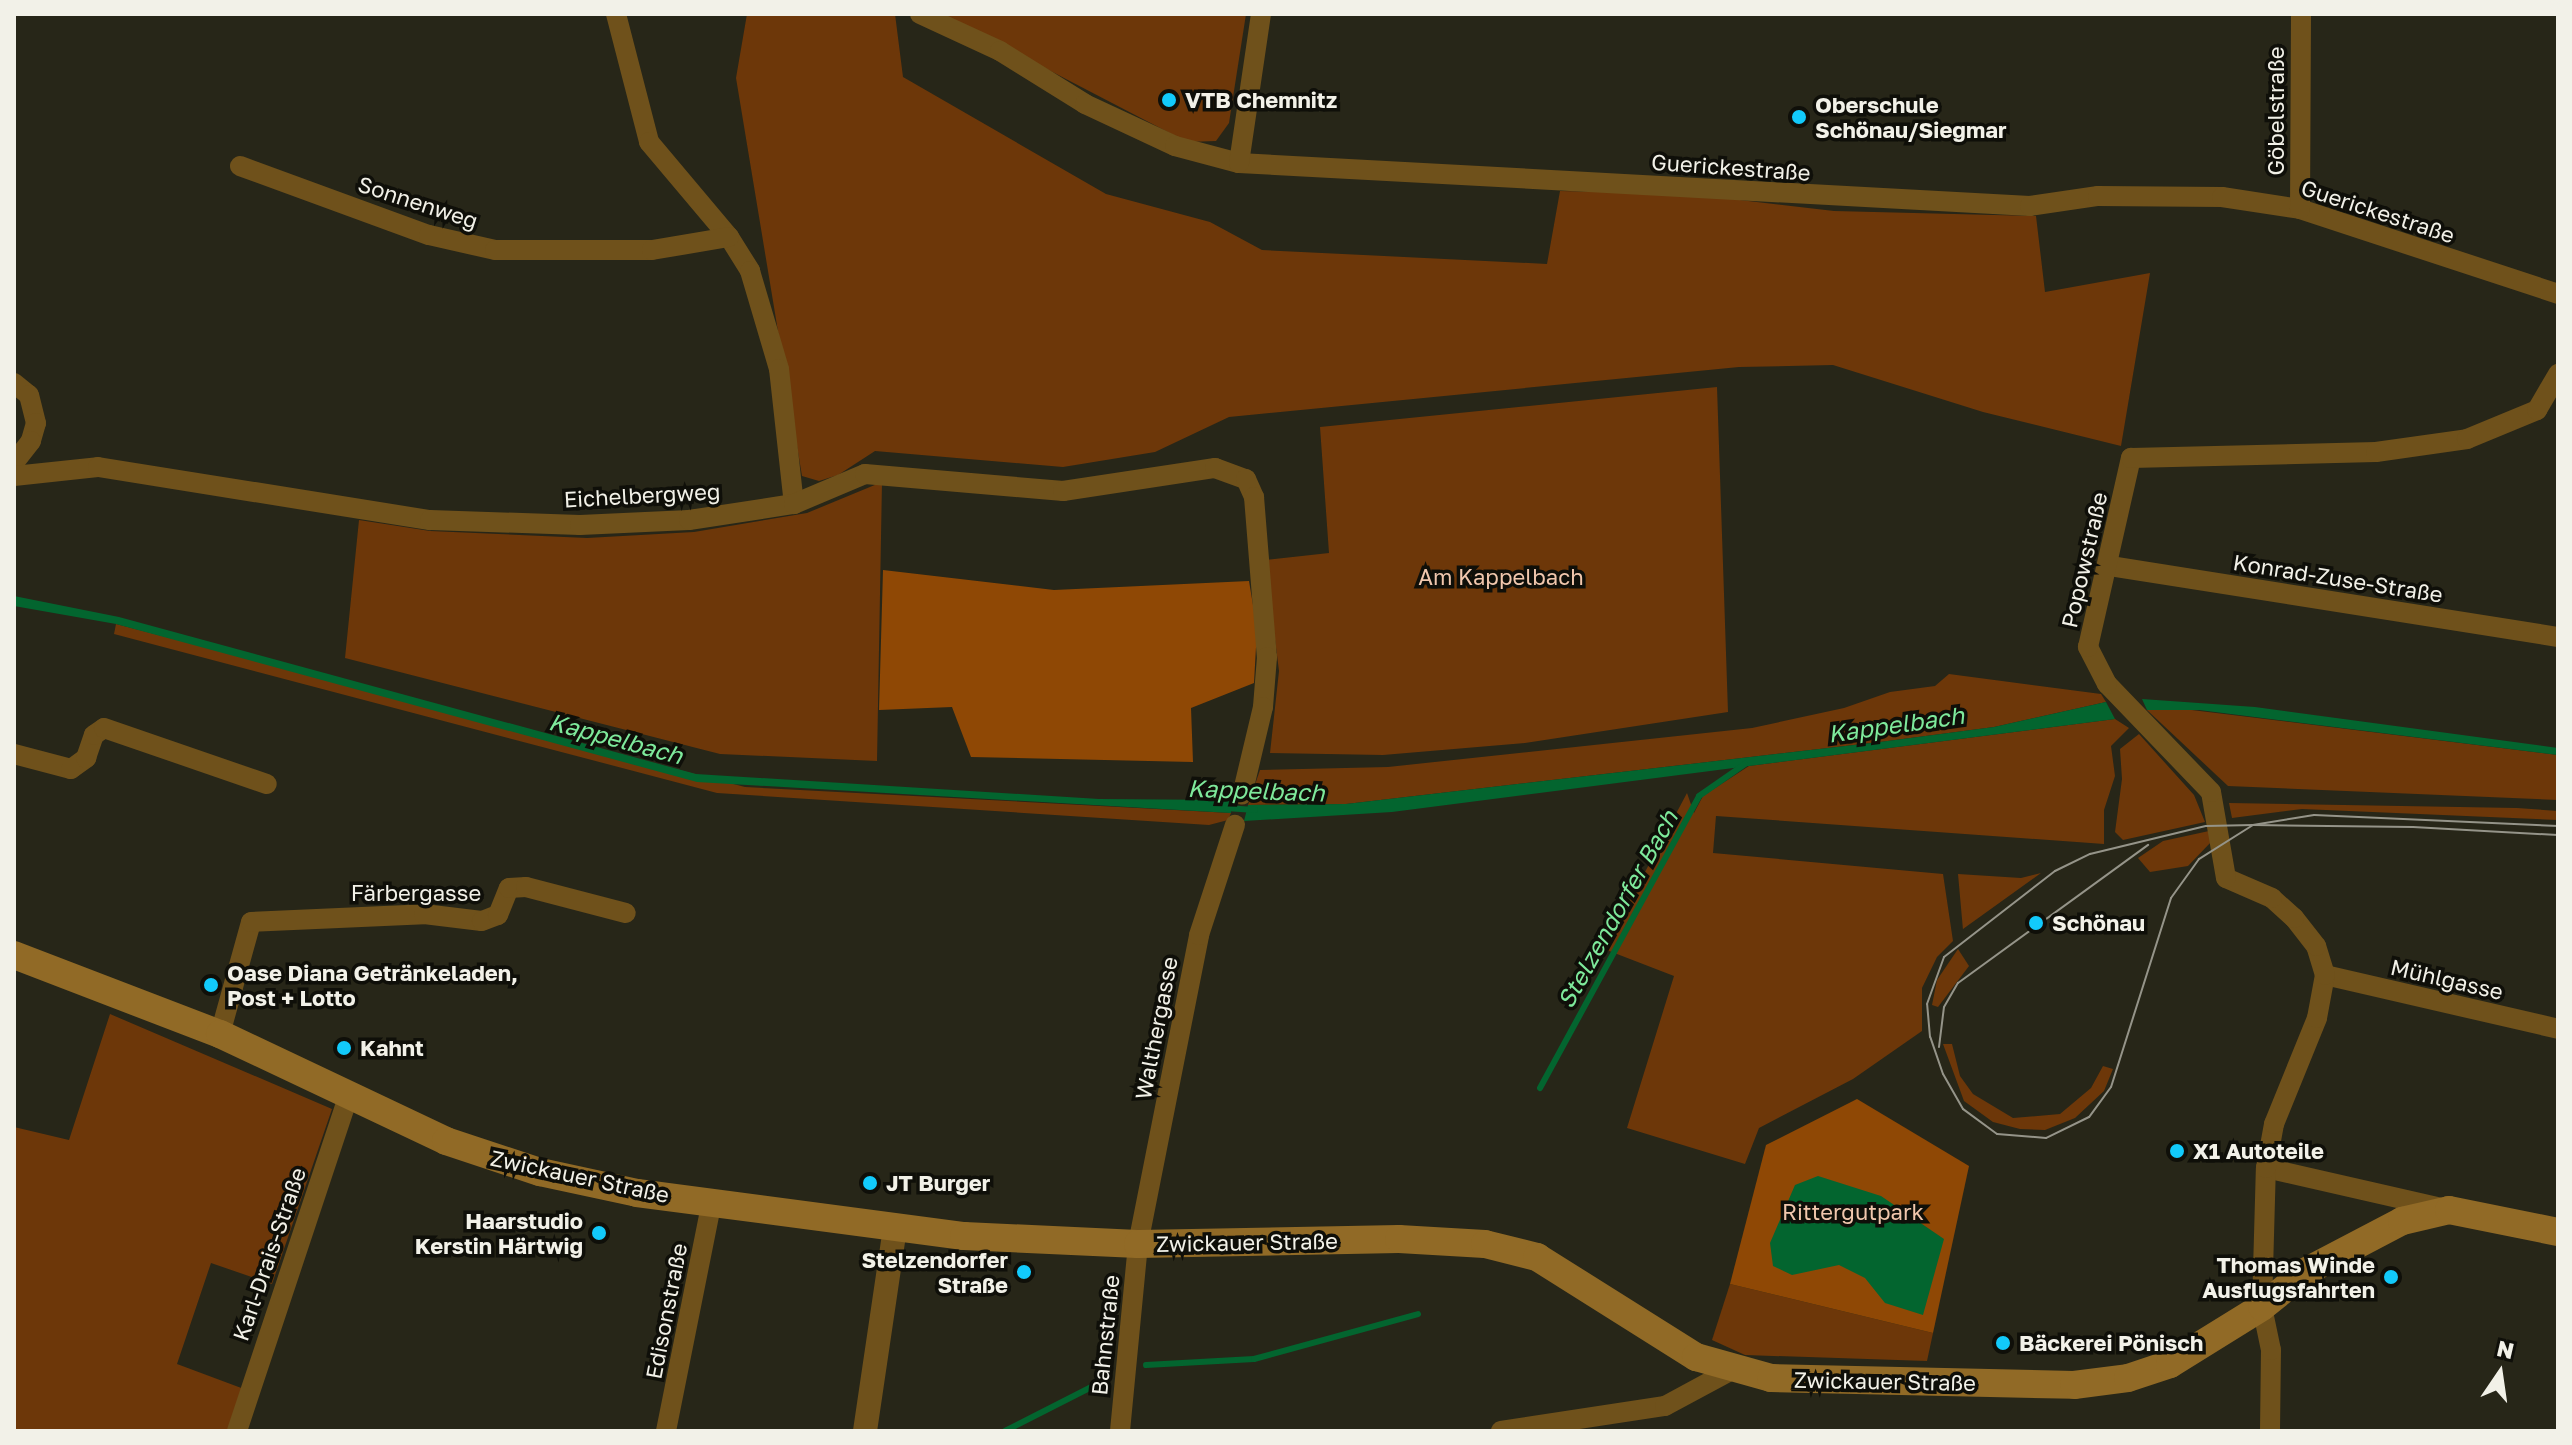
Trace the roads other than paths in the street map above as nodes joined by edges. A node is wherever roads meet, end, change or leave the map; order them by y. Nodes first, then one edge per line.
1 (616, 14) edge
2 (920, 14) edge
3 (1261, 14) edge
4 (2301, 14) edge
5 (1239, 163) junction
6 (240, 166) dead end
7 (2300, 209) junction
8 (729, 237) junction
9 (2558, 294) edge
10 (2558, 374) edge
11 (14, 383) edge
12 (14, 463) edge
13 (14, 476) edge
14 (794, 504) junction
15 (2110, 566) junction
16 (2558, 637) edge
17 (14, 754) edge
18 (267, 784) dead end
19 (1242, 795) dead end
20 (1235, 825) dead end
21 (626, 913) dead end
22 (14, 955) edge
23 (2325, 975) junction
24 (2558, 1029) edge
25 (220, 1034) junction
26 (349, 1094) junction
27 (2266, 1168) junction
28 (712, 1201) junction
29 (2449, 1210) junction
30 (895, 1229) junction
31 (2558, 1232) edge
32 (1138, 1244) junction
33 (2262, 1307) junction
34 (1730, 1371) junction
35 (237, 1431) edge
36 (666, 1431) edge
37 (865, 1431) edge
38 (1120, 1431) edge
39 (1501, 1431) edge
40 (2270, 1431) edge

1 - 8 street
2 - 5 street, Guerickestraße
3 - 5 street
4 - 7 street, Göbelstraße
5 - 7 street, Guerickestraße
6 - 8 street, Sonnenweg
7 - 9 street, Guerickestraße
8 - 14 street
10 - 15 street, Popowstraße
11 - 12 street
13 - 14 street, Eichelbergweg
14 - 19 street, Eichelbergweg
15 - 16 street, Konrad-Zuse-Straße
15 - 23 street, Popowstraße
17 - 18 street
20 - 32 street, Walthergasse
21 - 25 street, Färbergasse
22 - 25 main road, Zwickauer Straße
23 - 24 street, Mühlgasse
23 - 27 street
25 - 26 main road, Zwickauer Straße
26 - 28 main road, Zwickauer Straße
26 - 35 street, Karl-Drais-Straße
27 - 29 street, Zwickauer Straße
27 - 33 street
28 - 30 main road, Zwickauer Straße
28 - 36 street, Edisonstraße
29 - 31 main road, Zwickauer Straße
29 - 33 main road, Zwickauer Straße
30 - 32 main road, Zwickauer Straße
30 - 37 street
32 - 34 main road, Zwickauer Straße
32 - 38 street, Bahnstraße
33 - 34 main road, Zwickauer Straße
33 - 40 street
34 - 39 street

